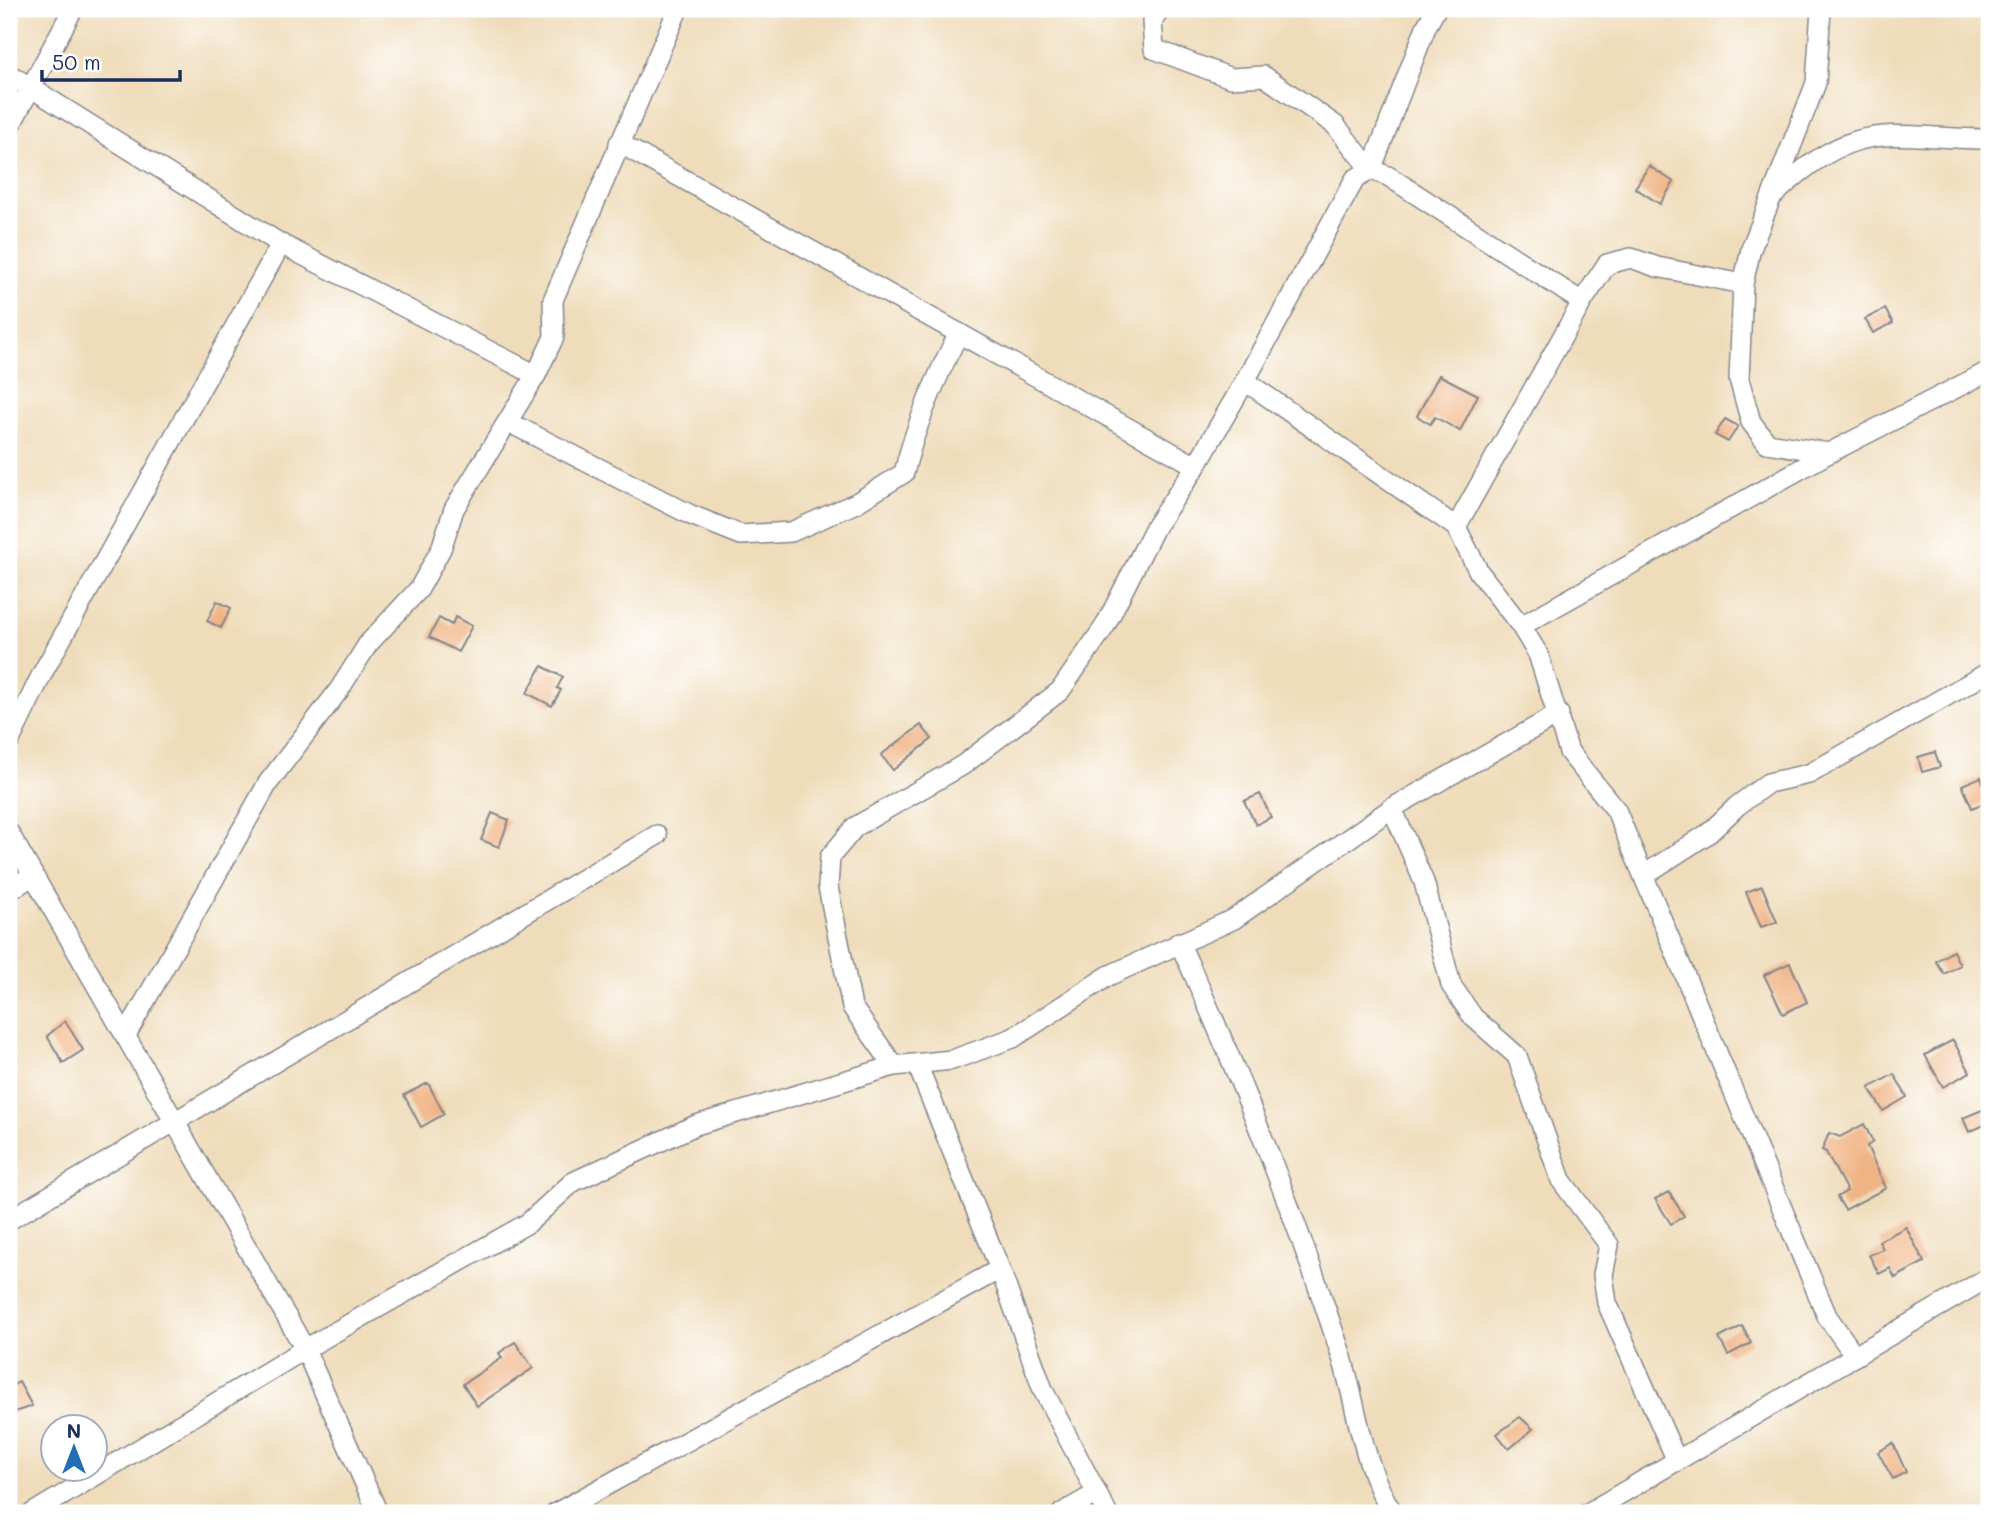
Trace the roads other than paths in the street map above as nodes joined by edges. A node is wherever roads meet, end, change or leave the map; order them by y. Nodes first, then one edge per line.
1 (73, 9) edge
2 (678, 9) edge
3 (1161, 9) edge
4 (1436, 9) edge
5 (1821, 9) edge
6 (9, 74) edge
7 (29, 87) junction
8 (9, 128) edge
9 (1989, 139) edge
10 (619, 143) junction
11 (1371, 170) junction
12 (1770, 198) junction
13 (281, 244) junction
14 (1743, 284) junction
15 (1582, 302) junction
16 (959, 333) junction
17 (1989, 371) edge
18 (536, 376) junction
19 (1245, 381) junction
20 (508, 422) junction
21 (1829, 453) junction
22 (1196, 466) junction
23 (1456, 527) junction
24 (1521, 626) junction
25 (1989, 672) edge
26 (1559, 714) junction
27 (9, 742) edge
28 (1392, 808) junction
29 (9, 833) edge
30 (657, 835) dead end
31 (1644, 875) junction
32 (33, 876) junction
33 (9, 891) edge
34 (1179, 942) junction
35 (126, 1035) junction
36 (917, 1064) junction
37 (894, 1066) junction
38 (175, 1120) junction
39 (9, 1220) edge
40 (1000, 1269) junction
41 (1989, 1277) edge
42 (305, 1349) junction
43 (1855, 1356) junction
44 (1678, 1461) junction
45 (1097, 1493) junction
46 (33, 1513) edge
47 (378, 1513) edge
48 (556, 1513) edge
49 (1062, 1513) edge
50 (1107, 1513) edge
51 (1393, 1513) edge
52 (1588, 1513) edge

1 - 7 street
2 - 10 street
3 - 11 street
4 - 11 street
5 - 12 street
6 - 7 street
7 - 8 street
7 - 13 street
9 - 12 street
10 - 16 street
10 - 18 street
11 - 15 street
11 - 19 street
12 - 14 street
13 - 18 street
13 - 27 street
14 - 15 street
14 - 21 street
15 - 23 street
16 - 20 street
16 - 22 street
17 - 21 street
18 - 20 street
19 - 22 street
19 - 23 street
20 - 35 street
21 - 24 street
22 - 37 street
23 - 24 street
24 - 26 street
25 - 31 street
26 - 28 street
26 - 31 street
28 - 34 street
28 - 44 street
29 - 32 street
30 - 38 street
31 - 43 street
32 - 33 street
32 - 35 street
34 - 36 street
34 - 51 street
35 - 38 street
36 - 37 street
36 - 40 street
37 - 42 street
38 - 39 street
38 - 42 street
40 - 45 street
40 - 48 street
41 - 43 street
42 - 46 street
42 - 47 street
43 - 44 street
44 - 52 street
45 - 49 street
45 - 50 street

